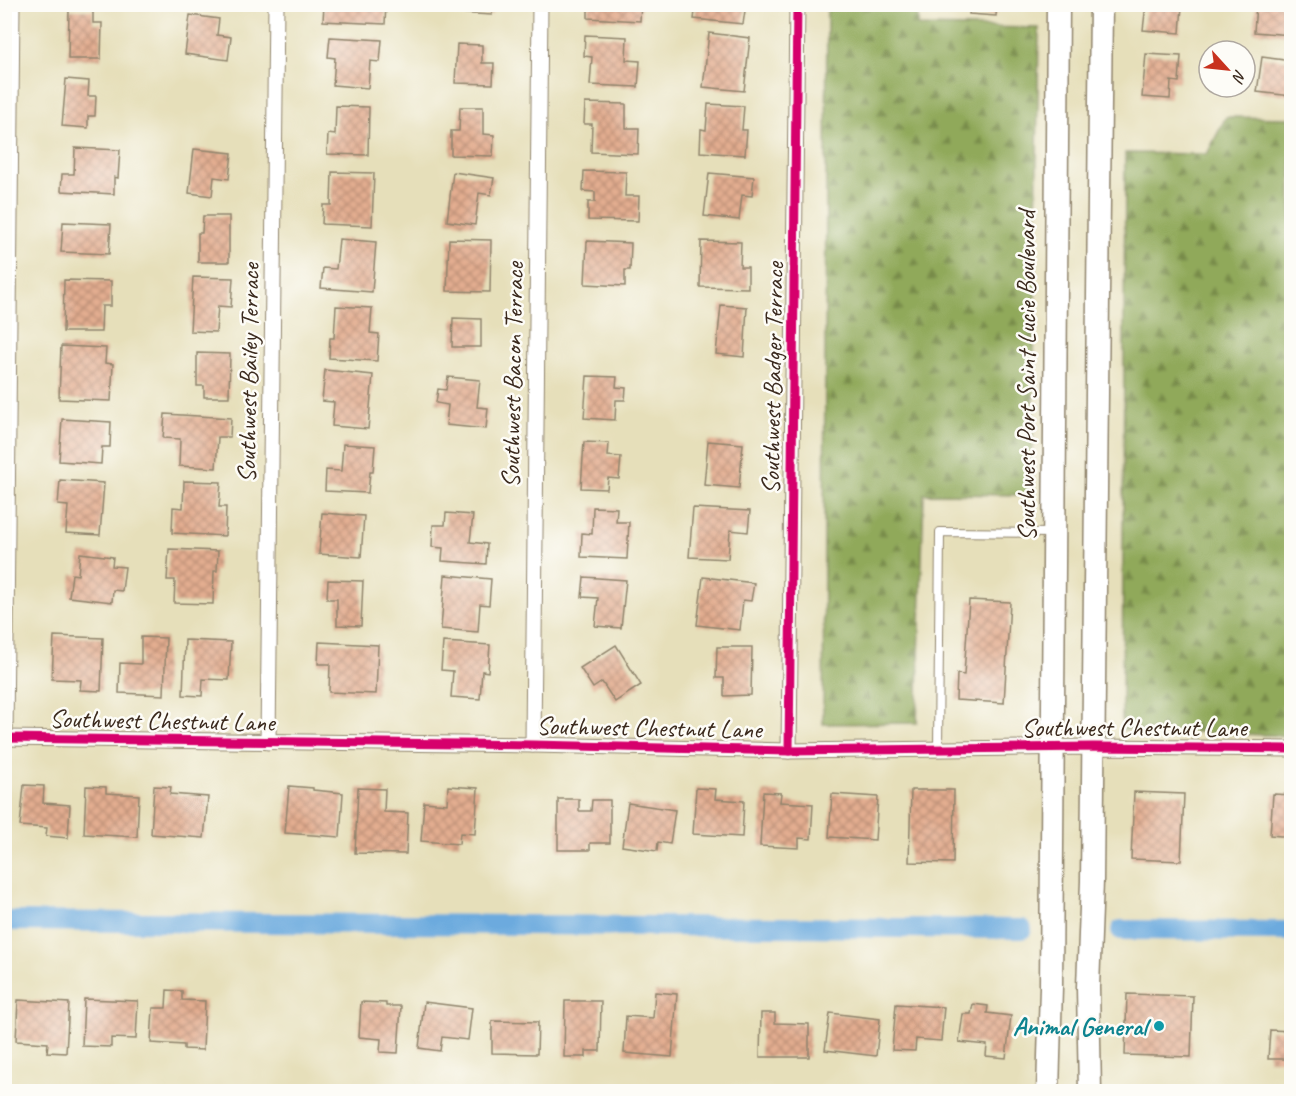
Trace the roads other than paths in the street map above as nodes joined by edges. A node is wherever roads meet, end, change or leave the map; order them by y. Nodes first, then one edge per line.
1 (12, 4) edge
2 (276, 4) edge
3 (540, 4) edge
4 (797, 4) edge
5 (1058, 4) edge
6 (1101, 4) edge
7 (1054, 533) junction
8 (5, 738) edge
9 (268, 742) junction
10 (533, 745) junction
11 (1093, 747) junction
12 (1052, 748) junction
13 (1292, 748) edge
14 (938, 749) junction
15 (789, 752) junction
16 (1048, 1092) edge
17 (1090, 1092) edge

1 - 8 street
2 - 9 street, Southwest Bailey Terrace
3 - 10 street, Southwest Bacon Terrace
4 - 15 street, Southwest Badger Terrace
5 - 7 main road, Southwest Port Saint Lucie Boulevard
6 - 11 main road
7 - 12 main road, Southwest Port Saint Lucie Boulevard
7 - 14 lane
8 - 9 street, Southwest Chestnut Lane
9 - 10 street, Southwest Chestnut Lane
10 - 15 street, Southwest Chestnut Lane
11 - 12 street, Southwest Chestnut Lane
11 - 13 street, Southwest Chestnut Lane
11 - 17 main road
12 - 14 street, Southwest Chestnut Lane
12 - 16 main road, Southwest Port Saint Lucie Boulevard
14 - 15 street, Southwest Chestnut Lane

